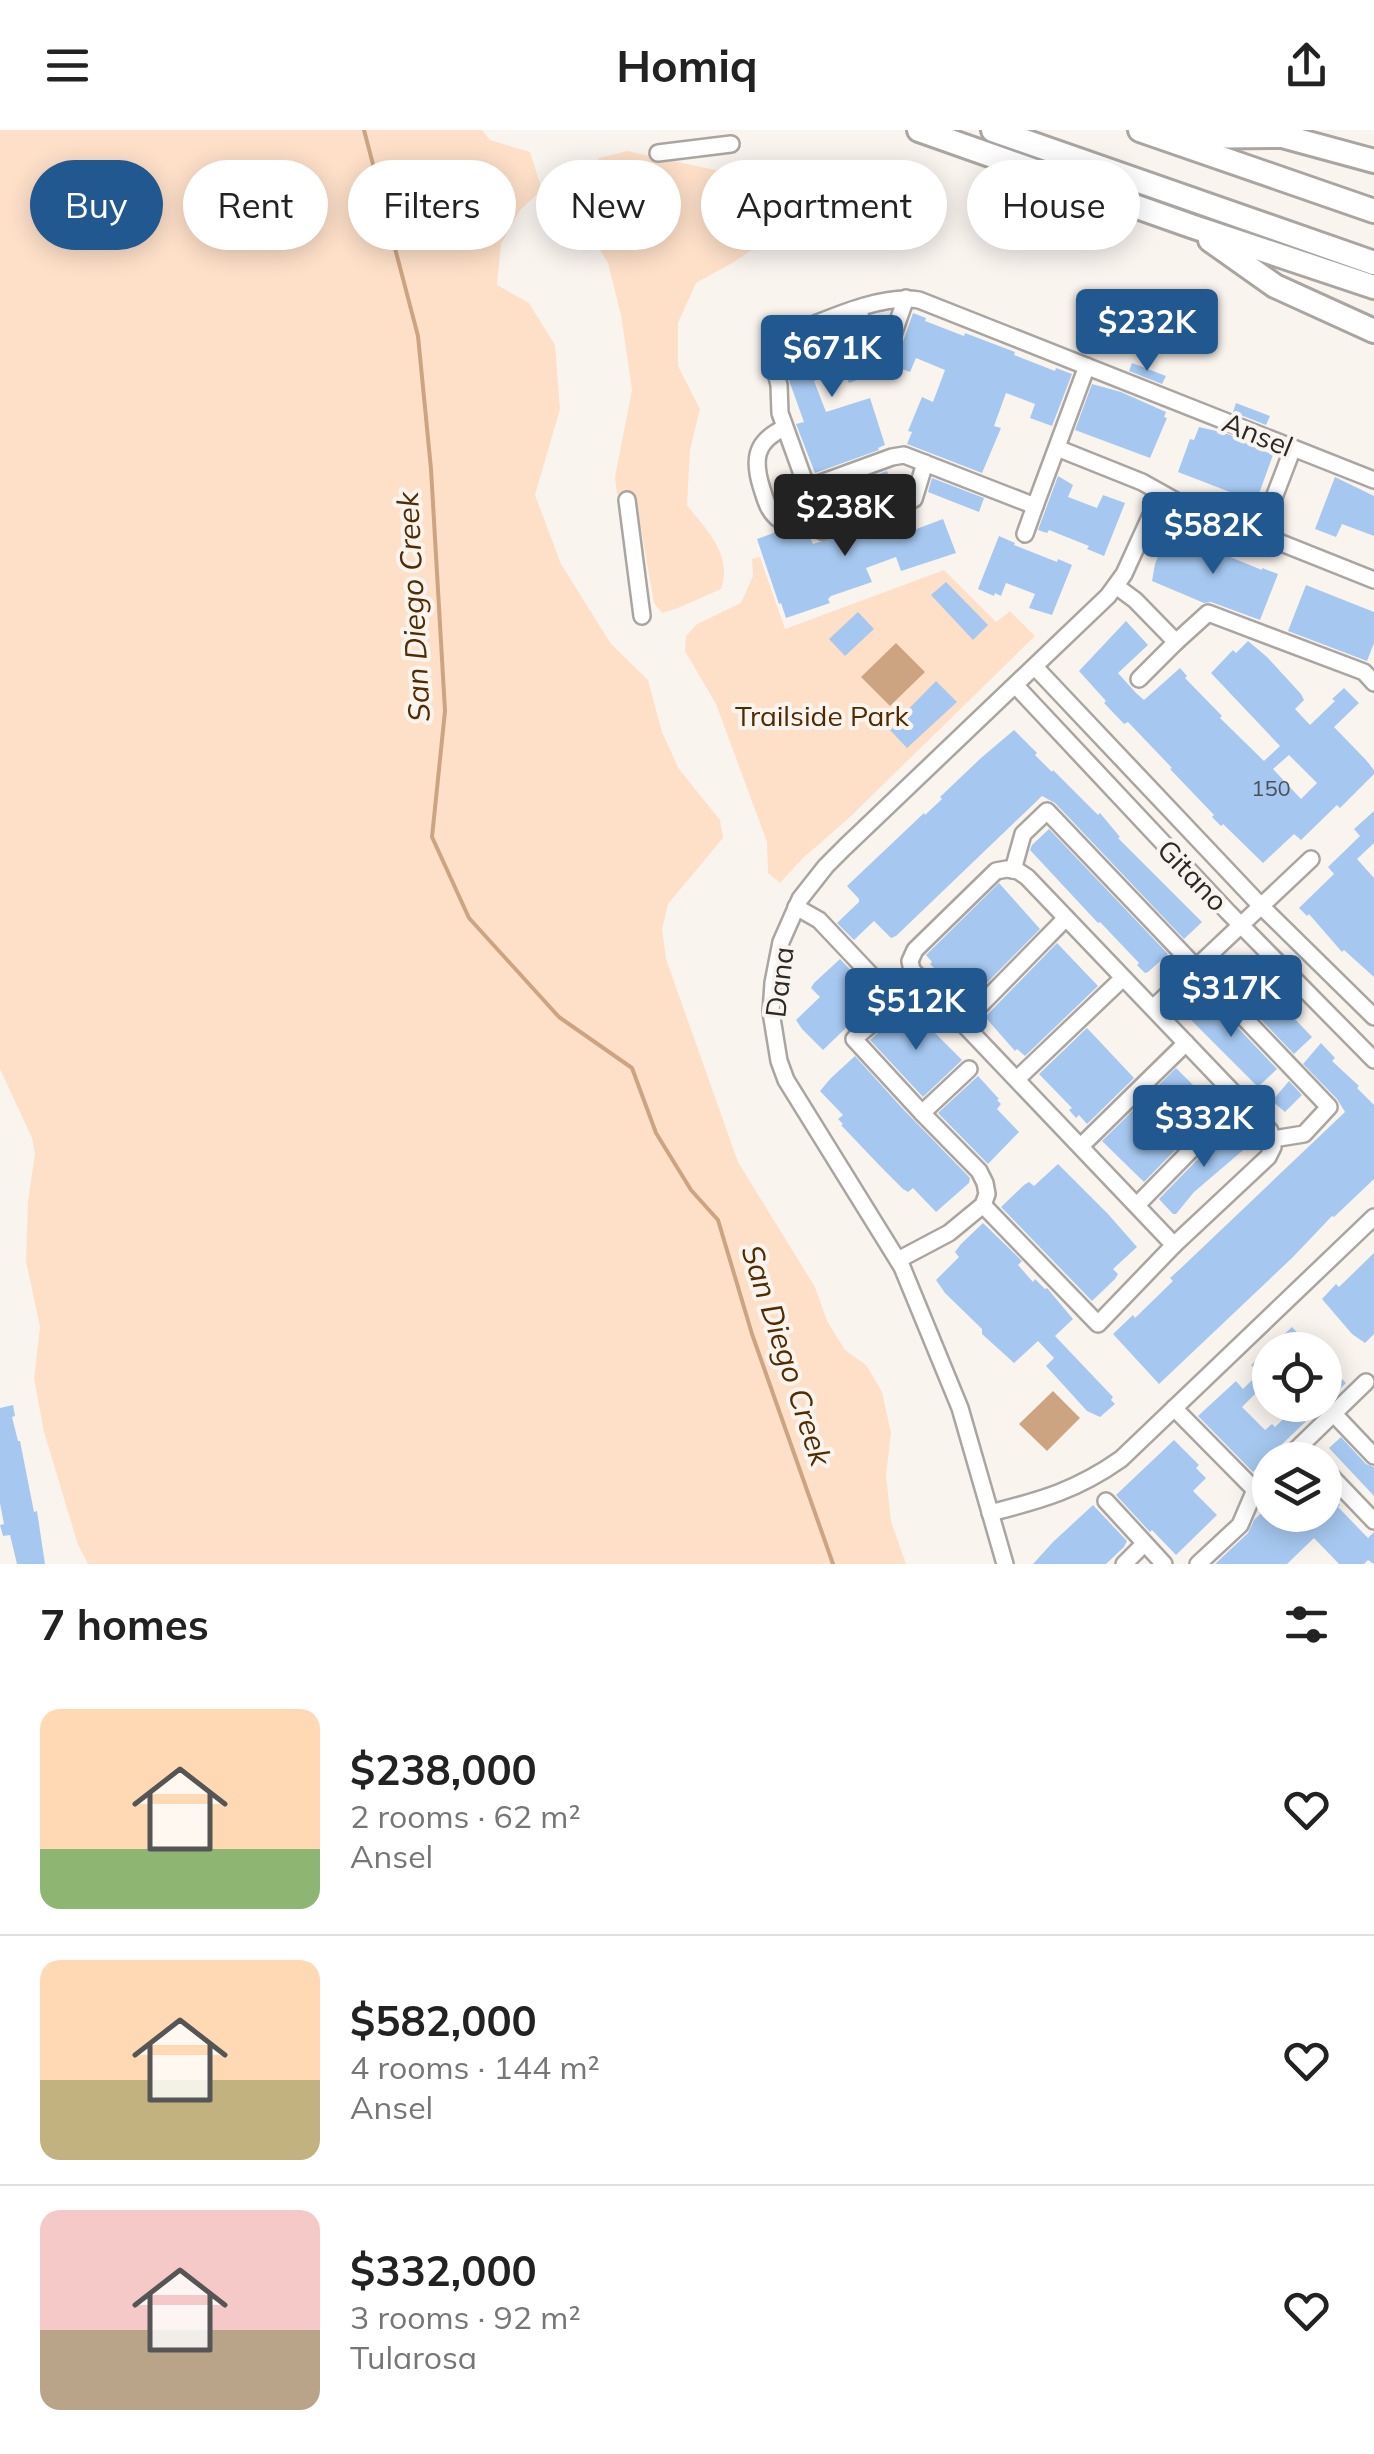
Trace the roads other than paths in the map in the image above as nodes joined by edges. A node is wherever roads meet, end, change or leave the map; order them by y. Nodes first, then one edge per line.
1 (919, 130) edge
2 (993, 130) edge
3 (1151, 134) edge
4 (731, 144) dead end
5 (658, 153) dead end
6 (1374, 161) edge
7 (1374, 212) edge
8 (1190, 226) junction
9 (1374, 263) edge
10 (1374, 287) edge
11 (906, 298) junction
12 (858, 309) junction
13 (1374, 331) edge
14 (1087, 366) junction
15 (784, 428) junction
16 (1057, 448) junction
17 (1293, 448) junction
18 (925, 462) junction
19 (1374, 480) edge
20 (807, 488) junction
21 (1161, 493) junction
22 (627, 500) dead end
23 (1035, 506) junction
24 (815, 511) junction
25 (1025, 534) dead end
26 (1260, 534) junction
27 (1374, 580) edge
28 (1116, 586) junction
29 (642, 616) dead end
30 (1176, 642) junction
31 (1035, 667) junction
32 (1139, 680) dead end
33 (1374, 683) edge
34 (1016, 686) junction
35 (1311, 860) dead end
36 (1014, 870) junction
37 (1261, 906) junction
38 (796, 907) junction
39 (1066, 918) junction
40 (1240, 924) junction
41 (1196, 968) junction
42 (1124, 978) junction
43 (1152, 1008) junction
44 (1374, 1018) edge
45 (963, 1022) junction
46 (1186, 1043) junction
47 (1374, 1060) edge
48 (969, 1069) dead end
49 (1016, 1079) junction
50 (1240, 1100) junction
51 (922, 1113) junction
52 (1273, 1138) junction
53 (1081, 1146) junction
54 (984, 1205) junction
55 (1137, 1205) junction
56 (1374, 1217) edge
57 (1174, 1244) junction
58 (898, 1260) junction
59 (1366, 1382) dead end
60 (1342, 1405) edge
61 (1174, 1408) junction
62 (1325, 1422) edge
63 (1341, 1422) edge
64 (1304, 1442) edge
65 (1374, 1456) edge
66 (1252, 1488) edge
67 (1342, 1488) edge
68 (1252, 1495) edge
69 (1106, 1502) dead end
70 (990, 1514) junction
71 (1374, 1521) edge
72 (1144, 1544) junction
73 (1005, 1564) edge
74 (1124, 1564) edge
75 (1164, 1564) edge
76 (1198, 1564) edge

1 - 8 highway
2 - 9 highway
3 - 6 highway
3 - 7 highway
4 - 5 street
8 - 10 highway
8 - 13 highway
11 - 12 street
11 - 12 street
11 - 14 street, Ansel
12 - 15 street
14 - 16 street
14 - 17 street, Ansel
15 - 20 street
15 - 24 street
16 - 21 street
16 - 23 street
17 - 19 street, Ansel
17 - 26 street
18 - 20 street
18 - 23 street
18 - 24 street
20 - 24 street
21 - 26 street
21 - 28 street, Dana
22 - 29 street
23 - 25 street
26 - 27 street
28 - 30 street
28 - 31 street, Dana
30 - 32 street
30 - 33 street
31 - 34 street, Dana
31 - 37 street, Gitano
34 - 38 street, Dana
34 - 40 street, Gitano
35 - 37 street
36 - 39 street
36 - 41 street
36 - 45 street
37 - 40 street
37 - 44 street, Gitano
38 - 51 street
38 - 58 street, Dana
39 - 42 street
39 - 45 street
40 - 41 street
40 - 47 street, Gitano
41 - 43 street
41 - 52 street
42 - 43 street
42 - 49 street
43 - 46 street
45 - 49 street
46 - 50 street
46 - 53 street
48 - 51 street
49 - 53 street
50 - 52 street
50 - 55 street
51 - 54 street
52 - 57 street
53 - 55 street
54 - 57 street
54 - 58 street
55 - 57 street
56 - 61 street
58 - 70 street, Dana
59 - 60 street
61 - 66 street
61 - 70 street
62 - 64 street
63 - 65 street
67 - 71 street
68 - 76 street
69 - 72 street
70 - 73 street, Dana
72 - 74 street
72 - 75 street

